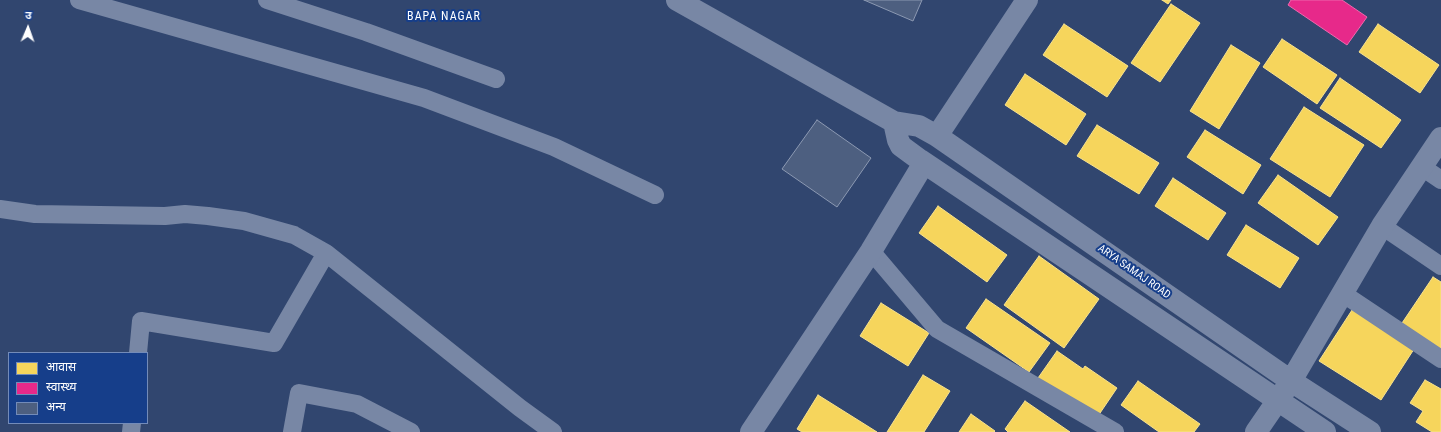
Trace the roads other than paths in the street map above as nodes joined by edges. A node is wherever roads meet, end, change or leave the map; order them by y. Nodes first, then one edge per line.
1 (79, 0) edge
2 (267, 0) edge
3 (676, 0) edge
4 (1027, 0) edge
5 (496, 79) dead end
6 (894, 122) junction
7 (937, 136) junction
8 (1441, 138) edge
9 (924, 163) junction
10 (1422, 167) junction
11 (1441, 180) edge
12 (655, 195) dead end
13 (0, 209) edge
14 (1382, 226) junction
15 (871, 251) junction
16 (326, 253) junction
17 (1441, 266) edge
18 (1342, 293) junction
19 (138, 352) edge
20 (1441, 359) edge
21 (1291, 381) junction
22 (1277, 401) junction
23 (292, 432) edge
24 (411, 432) edge
25 (553, 432) edge
26 (751, 432) edge
27 (1115, 432) edge
28 (1256, 432) edge
29 (1325, 432) edge
30 (1370, 432) edge

1 - 12 street
2 - 5 street
3 - 6 street
4 - 7 street
6 - 7 street, ARYA SAMAJ ROAD
6 - 9 street
7 - 21 street, ARYA SAMAJ ROAD
8 - 10 street
9 - 15 street
9 - 22 street
10 - 11 street
10 - 14 street
13 - 16 street
14 - 17 street
14 - 18 street
15 - 26 street
15 - 27 street
16 - 19 street
16 - 25 street
18 - 20 street
18 - 21 street
21 - 22 street
21 - 30 street, ARYA SAMAJ ROAD
22 - 28 street
22 - 29 street
23 - 24 street

